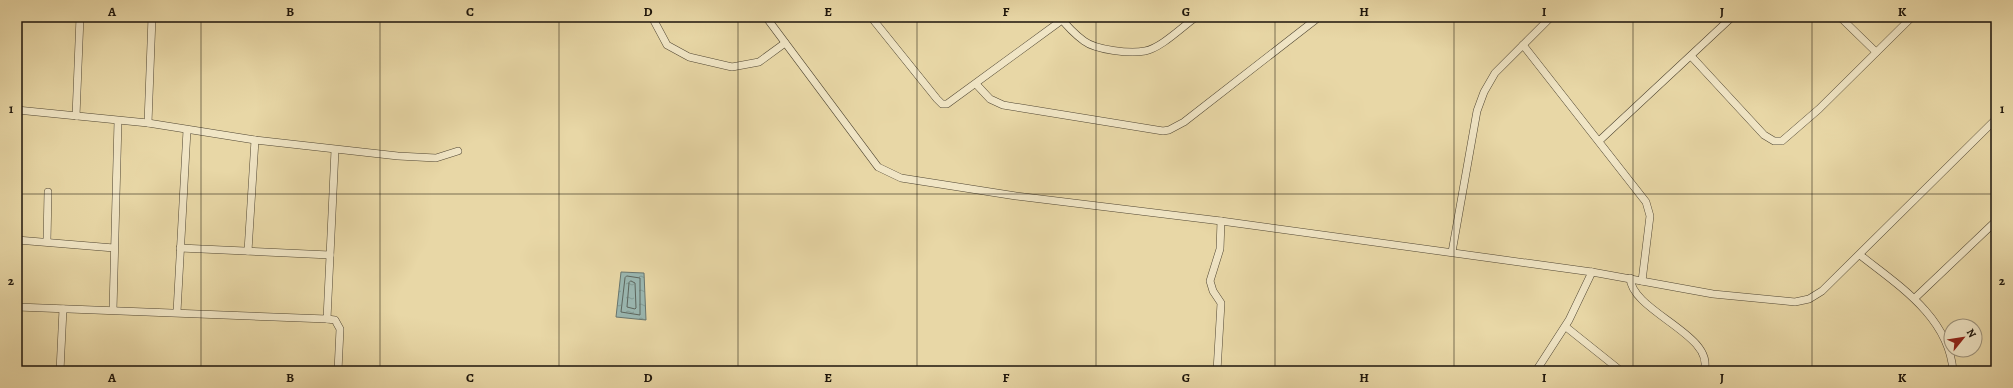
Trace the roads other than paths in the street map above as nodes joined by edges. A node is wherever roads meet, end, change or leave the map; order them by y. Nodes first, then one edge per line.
1 (80, 17) edge
2 (152, 17) edge
3 (652, 17) edge
4 (766, 17) edge
5 (871, 17) edge
6 (1196, 17) edge
7 (1319, 17) edge
8 (1551, 17) edge
9 (1732, 17) edge
10 (1840, 17) edge
11 (1912, 17) edge
12 (1061, 18) edge
13 (785, 43) junction
14 (1523, 45) junction
15 (1876, 52) junction
16 (1691, 56) junction
17 (976, 84) junction
18 (17, 110) edge
19 (76, 116) junction
20 (1996, 119) edge
21 (118, 121) junction
22 (148, 123) junction
23 (187, 130) junction
24 (255, 140) junction
25 (1599, 141) junction
26 (335, 150) junction
27 (458, 151) dead end
28 (48, 192) dead end
29 (1996, 220) edge
30 (1222, 221) junction
31 (17, 240) edge
32 (47, 241) junction
33 (114, 248) junction
34 (180, 248) junction
35 (248, 251) junction
36 (1452, 252) junction
37 (330, 255) junction
38 (1860, 255) junction
39 (1592, 272) junction
40 (1630, 278) junction
41 (1642, 280) junction
42 (1915, 298) junction
43 (17, 307) edge
44 (63, 309) junction
45 (113, 310) junction
46 (177, 312) junction
47 (327, 319) junction
48 (1566, 327) junction
49 (60, 371) edge
50 (338, 371) edge
51 (1217, 371) edge
52 (1536, 371) edge
53 (1620, 371) edge
54 (1704, 371) edge
55 (1953, 371) edge

1 - 19 street
2 - 22 street
3 - 13 street
4 - 13 street
5 - 17 street
6 - 12 street
7 - 17 street
8 - 14 street
9 - 16 street
10 - 15 street
11 - 15 street
12 - 17 street
13 - 30 street
14 - 25 street
14 - 36 street
15 - 16 street
16 - 25 street
18 - 19 street
19 - 21 street
20 - 38 street
21 - 22 street
21 - 33 street
22 - 23 street
23 - 24 street
23 - 34 street
24 - 26 street
24 - 35 street
25 - 41 street
26 - 27 street
26 - 37 street
28 - 32 street
29 - 42 street
30 - 36 street
30 - 51 street
31 - 32 street
32 - 33 street
33 - 45 street
34 - 35 street
34 - 46 street
35 - 37 street
36 - 39 street
37 - 47 street
38 - 41 street
38 - 42 street
39 - 40 street
39 - 48 street
40 - 41 street
40 - 54 street
42 - 55 street
43 - 44 street
44 - 45 street
44 - 49 street
45 - 46 street
46 - 47 street
47 - 50 street
48 - 52 street
48 - 53 street

